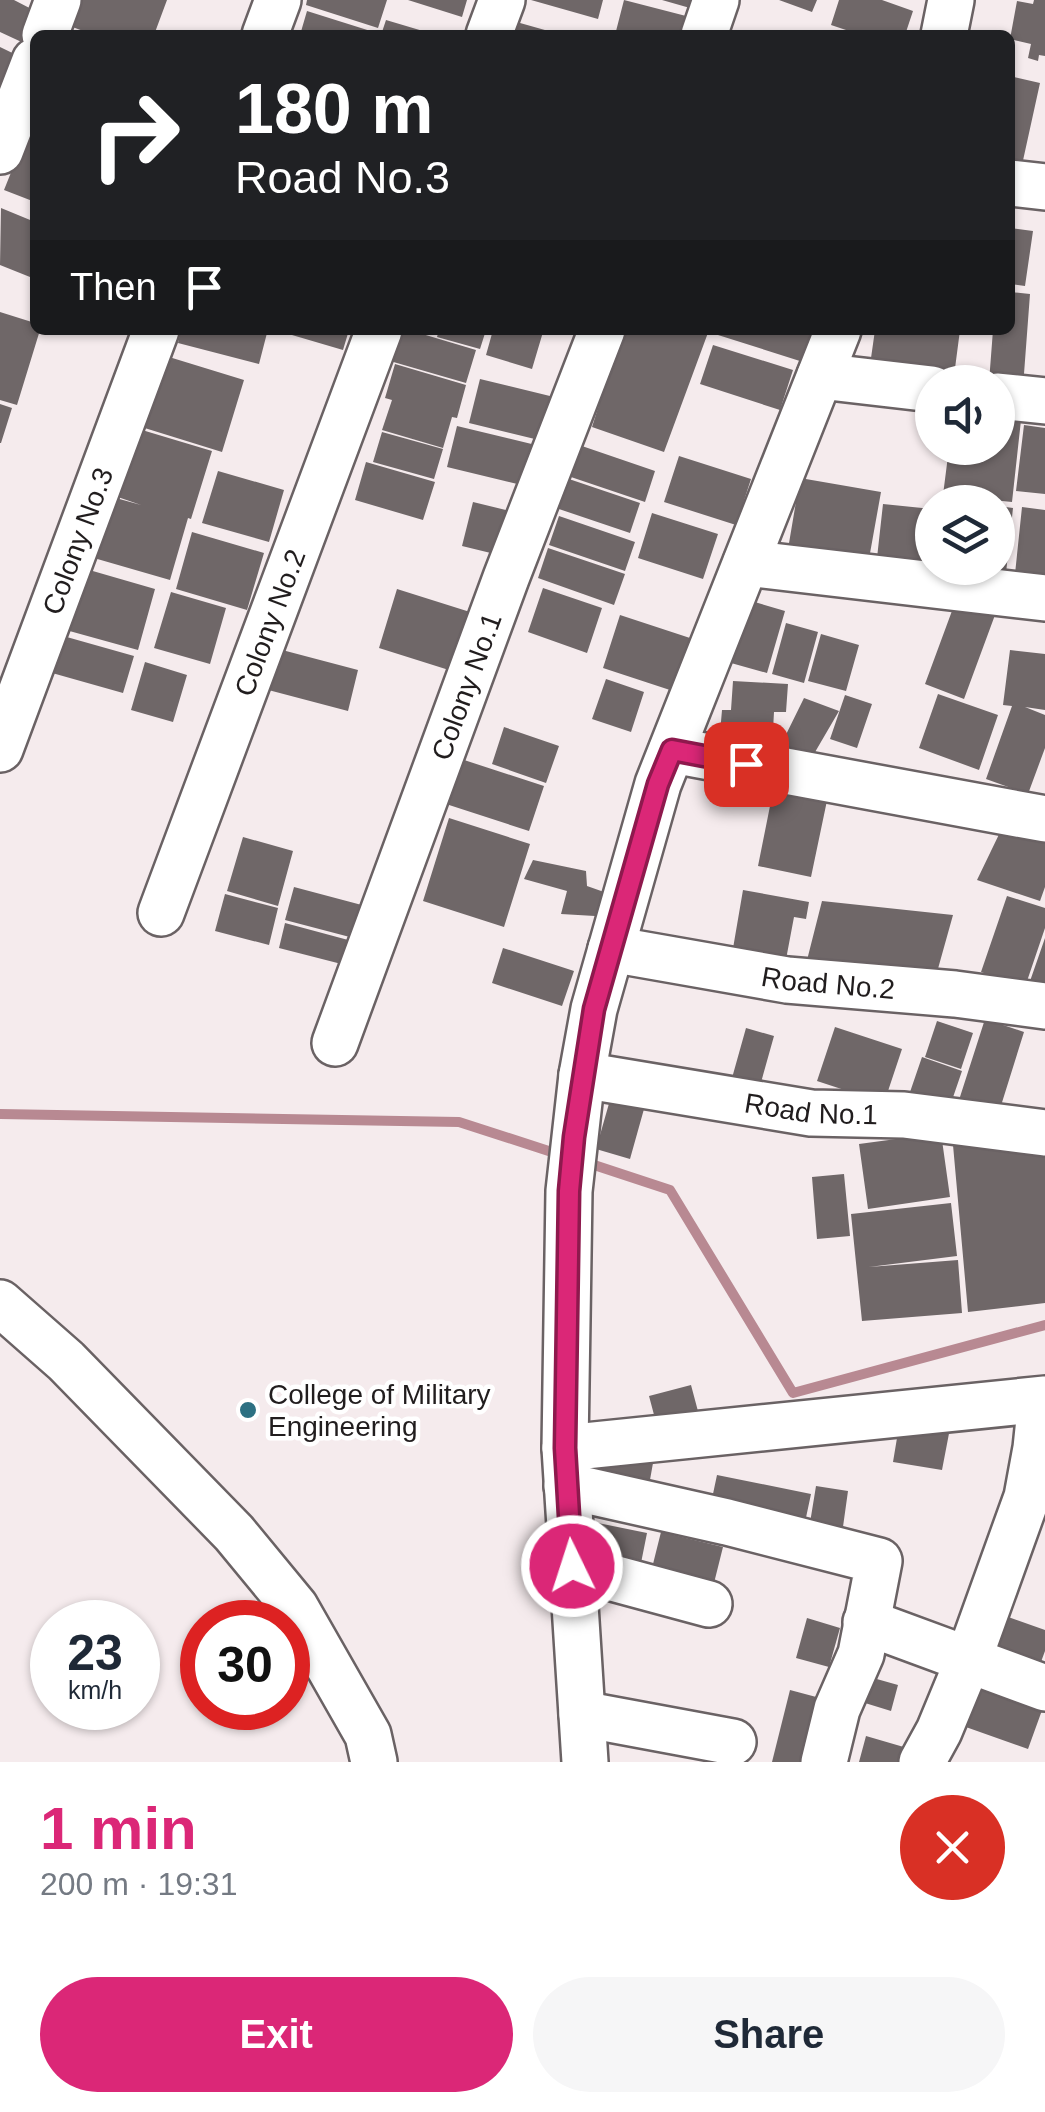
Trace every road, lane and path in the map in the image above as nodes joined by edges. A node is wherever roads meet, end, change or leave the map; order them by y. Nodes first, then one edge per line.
1 (58, 0) edge
2 (278, 0) edge
3 (502, 0) edge
4 (716, 0) edge
5 (951, 0) edge
6 (47, 30) edge
7 (267, 30) edge
8 (491, 30) edge
9 (706, 30) edge
10 (945, 30) edge
11 (30, 73) edge
12 (0, 151) edge
13 (1015, 184) edge
14 (1045, 187) edge
15 (154, 335) edge
16 (377, 335) edge
17 (600, 335) edge
18 (836, 335) edge
19 (820, 376) junction
20 (915, 387) edge
21 (1015, 398) edge
22 (1045, 401) edge
23 (746, 563) junction
24 (1045, 598) edge
25 (0, 750) edge
26 (672, 750) junction
27 (1045, 819) edge
28 (162, 913) dead end
29 (611, 950) junction
30 (1045, 1006) edge
31 (335, 1043) dead end
32 (582, 1075) junction
33 (1045, 1132) edge
34 (0, 1303) edge
35 (1043, 1400) edge
36 (566, 1467) junction
37 (572, 1566) junction
38 (708, 1604) dead end
39 (866, 1622) junction
40 (968, 1660) junction
41 (1045, 1688) edge
42 (582, 1714) junction
43 (733, 1742) dead end
44 (374, 1762) edge
45 (585, 1762) edge
46 (824, 1762) edge
47 (922, 1762) edge

1 - 6 street
2 - 7 street
3 - 8 street
4 - 9 street
5 - 10 street
11 - 12 street
13 - 14 street
15 - 25 street, Colony No.3
16 - 28 street, Colony No.2
17 - 31 street, Colony No.1
18 - 19 street
19 - 20 street
19 - 23 street
21 - 22 street
23 - 24 street
23 - 26 street
26 - 27 street
26 - 29 street
29 - 30 street, Road No.2
29 - 32 street
32 - 33 street, Road No.1
32 - 36 street
34 - 44 street
35 - 36 street
35 - 40 street
36 - 37 street
36 - 39 street
37 - 38 street
37 - 42 street
39 - 40 street
39 - 46 street
40 - 41 street
40 - 47 street
42 - 43 street
42 - 45 street

